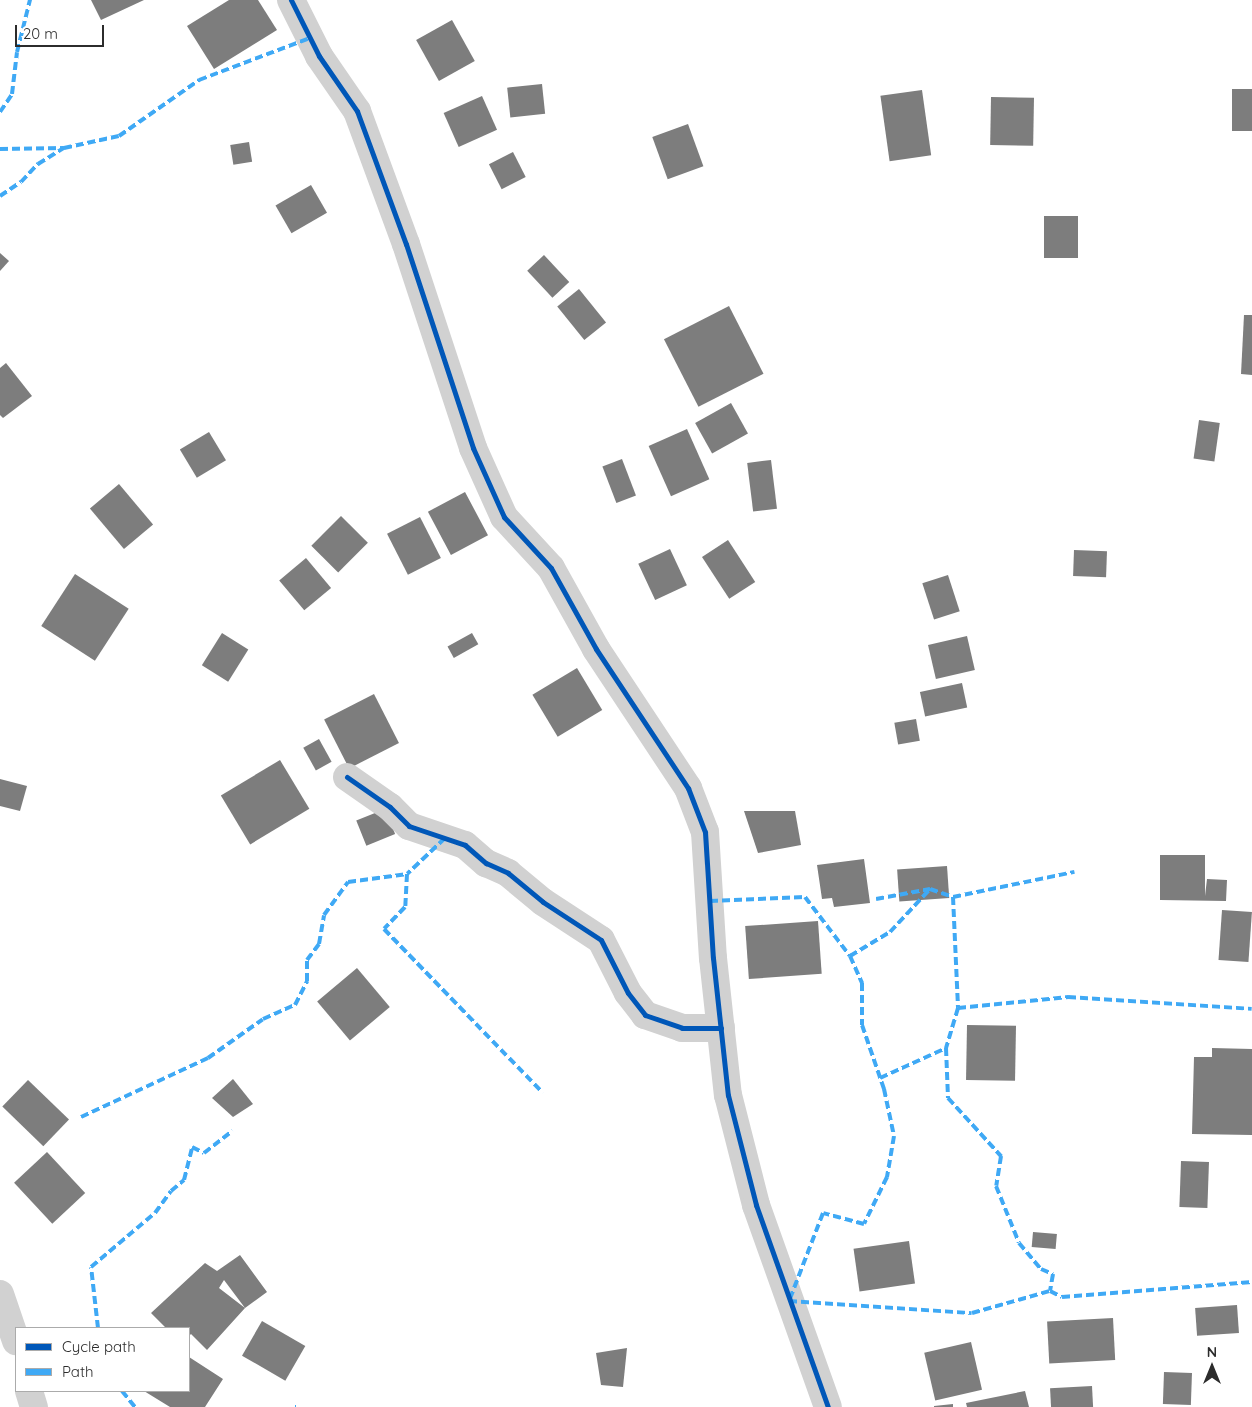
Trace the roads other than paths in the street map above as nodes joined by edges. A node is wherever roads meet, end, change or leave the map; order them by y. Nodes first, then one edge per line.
1 (291, 0) edge
2 (347, 776) dead end
3 (720, 1028) junction
4 (0, 1294) edge
5 (15, 1338) edge
6 (29, 1392) edge
7 (34, 1407) edge
8 (828, 1407) edge

1 - 3 street
2 - 3 street
3 - 8 street
4 - 5 street
6 - 7 street

